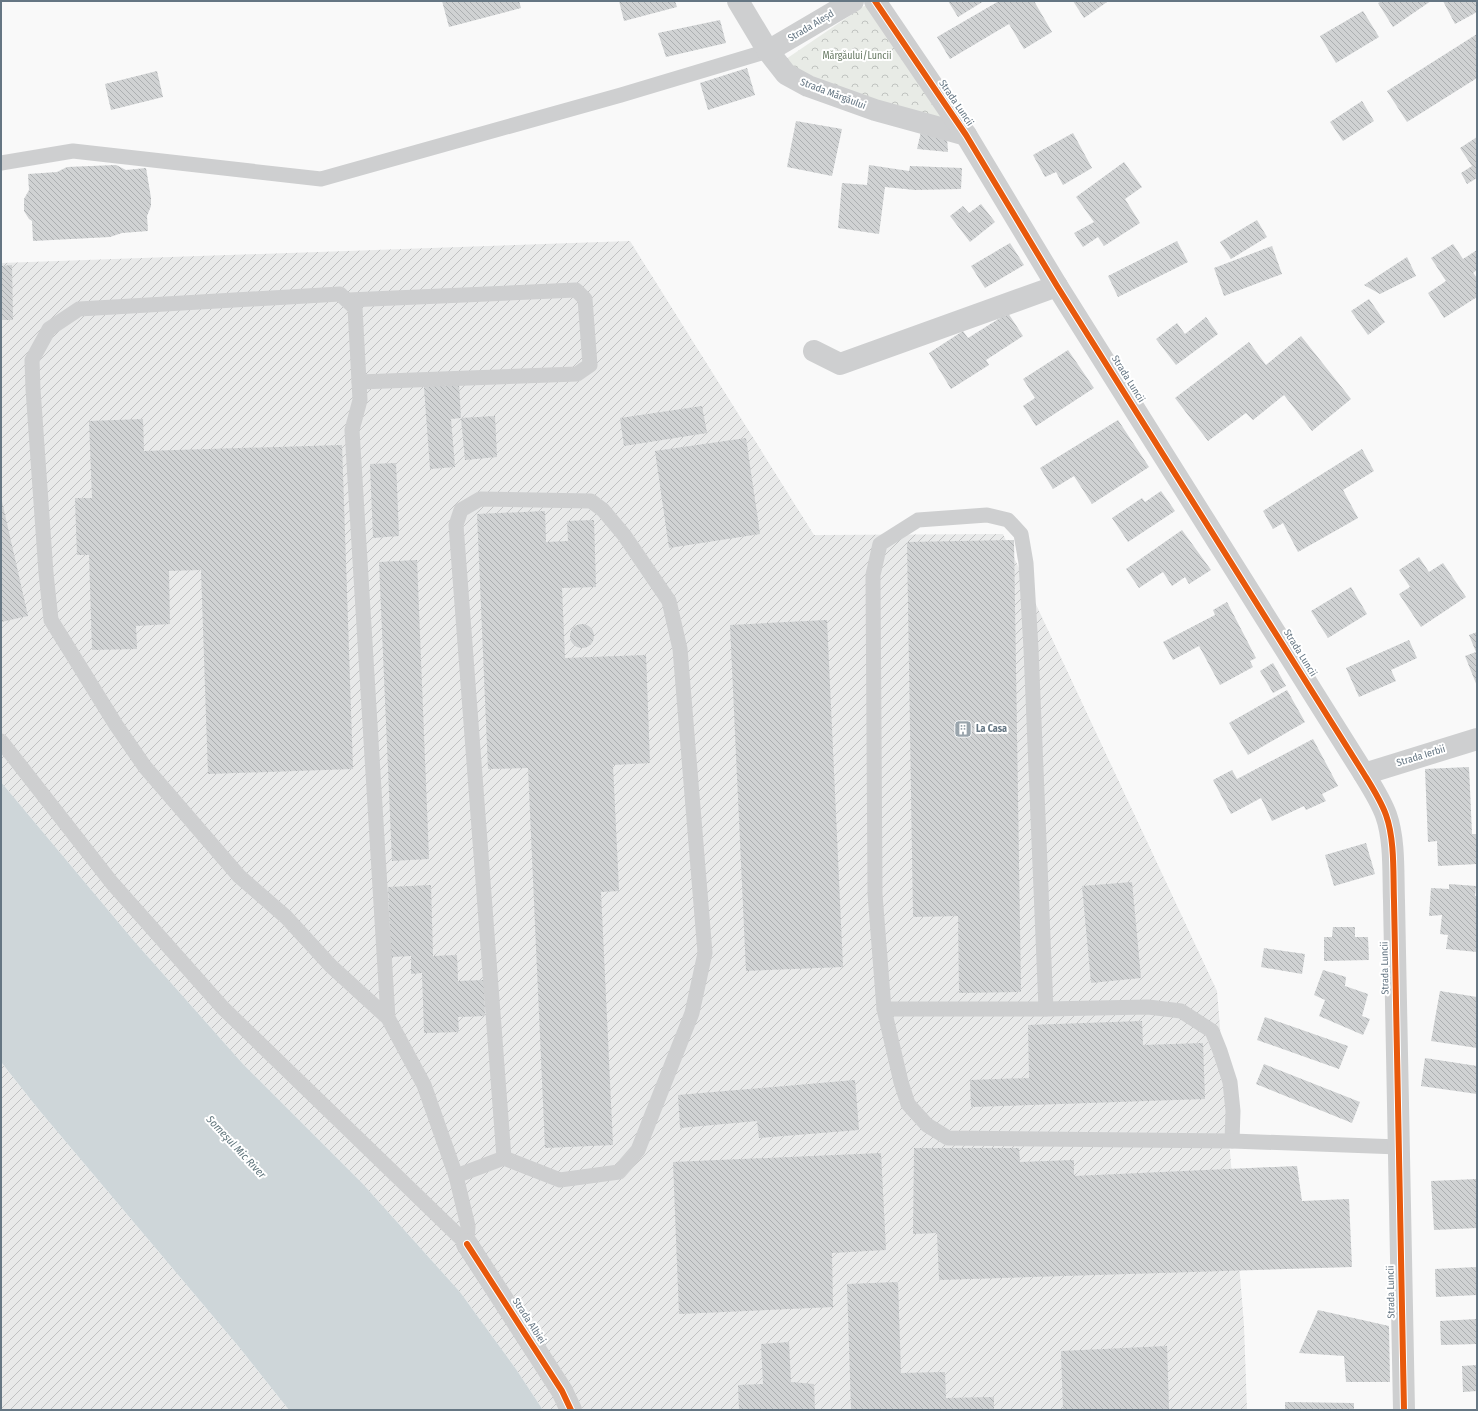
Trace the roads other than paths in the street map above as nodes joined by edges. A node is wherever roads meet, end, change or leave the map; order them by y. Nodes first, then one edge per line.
1 (738, 1) edge
2 (853, 1) edge
3 (874, 1) edge
4 (768, 51) junction
5 (966, 135) junction
6 (1, 162) edge
7 (1057, 286) junction
8 (348, 300) junction
9 (814, 351) dead end
10 (360, 382) junction
11 (1477, 739) edge
12 (1, 740) edge
13 (1364, 774) junction
14 (884, 1009) junction
15 (1046, 1009) junction
16 (388, 1018) junction
17 (1232, 1140) junction
18 (1398, 1147) junction
19 (504, 1158) junction
20 (456, 1176) junction
21 (467, 1244) junction
22 (571, 1410) edge
23 (1404, 1410) edge

1 - 4 street, Strada Mărgăului
2 - 4 street, Strada Aleșd
3 - 5 street, Strada Luncii
4 - 5 street, Strada Mărgăului
4 - 6 lane
5 - 7 street, Strada Luncii
7 - 9 street
7 - 13 street, Strada Luncii
8 - 10 lane
8 - 10 lane
8 - 16 lane
10 - 16 lane
11 - 13 street, Strada Ierbii
12 - 21 lane
13 - 18 street, Strada Luncii
14 - 15 lane
14 - 15 lane
14 - 17 lane
15 - 17 lane
16 - 20 lane
17 - 18 lane
18 - 23 street, Strada Luncii
19 - 19 lane
19 - 20 lane
20 - 21 lane
21 - 22 street, Strada Albiei

